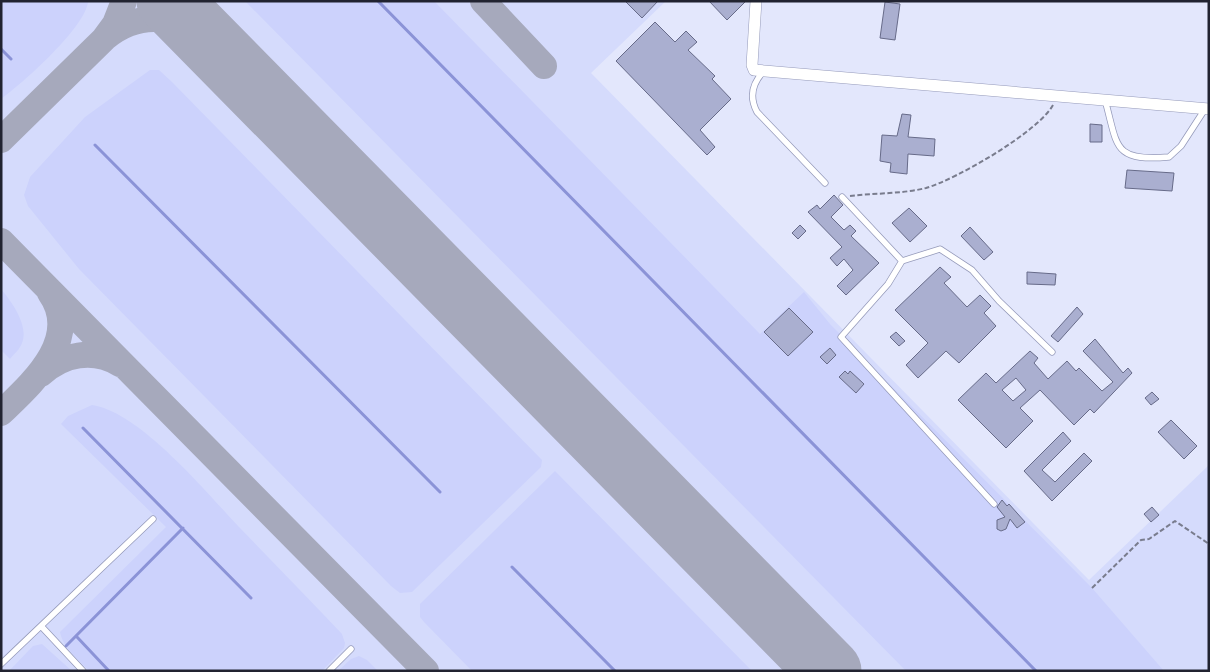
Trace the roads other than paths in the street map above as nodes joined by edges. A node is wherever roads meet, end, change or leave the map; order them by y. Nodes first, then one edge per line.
1 (756, 1) edge
2 (763, 72) junction
3 (1105, 100) junction
4 (1207, 109) edge
5 (825, 183) dead end
6 (842, 196) road end
7 (902, 261) junction
8 (1052, 352) dead end
9 (994, 504) dead end
10 (153, 519) dead end
11 (41, 626) junction
12 (351, 649) dead end
13 (1, 664) edge
14 (83, 671) edge
15 (329, 671) edge

1 - 2 street
2 - 3 street
2 - 5 lane
3 - 4 street
3 - 4 lane
6 - 7 lane
7 - 8 lane
7 - 9 lane
10 - 11 lane
11 - 13 lane
11 - 14 lane
12 - 15 lane

